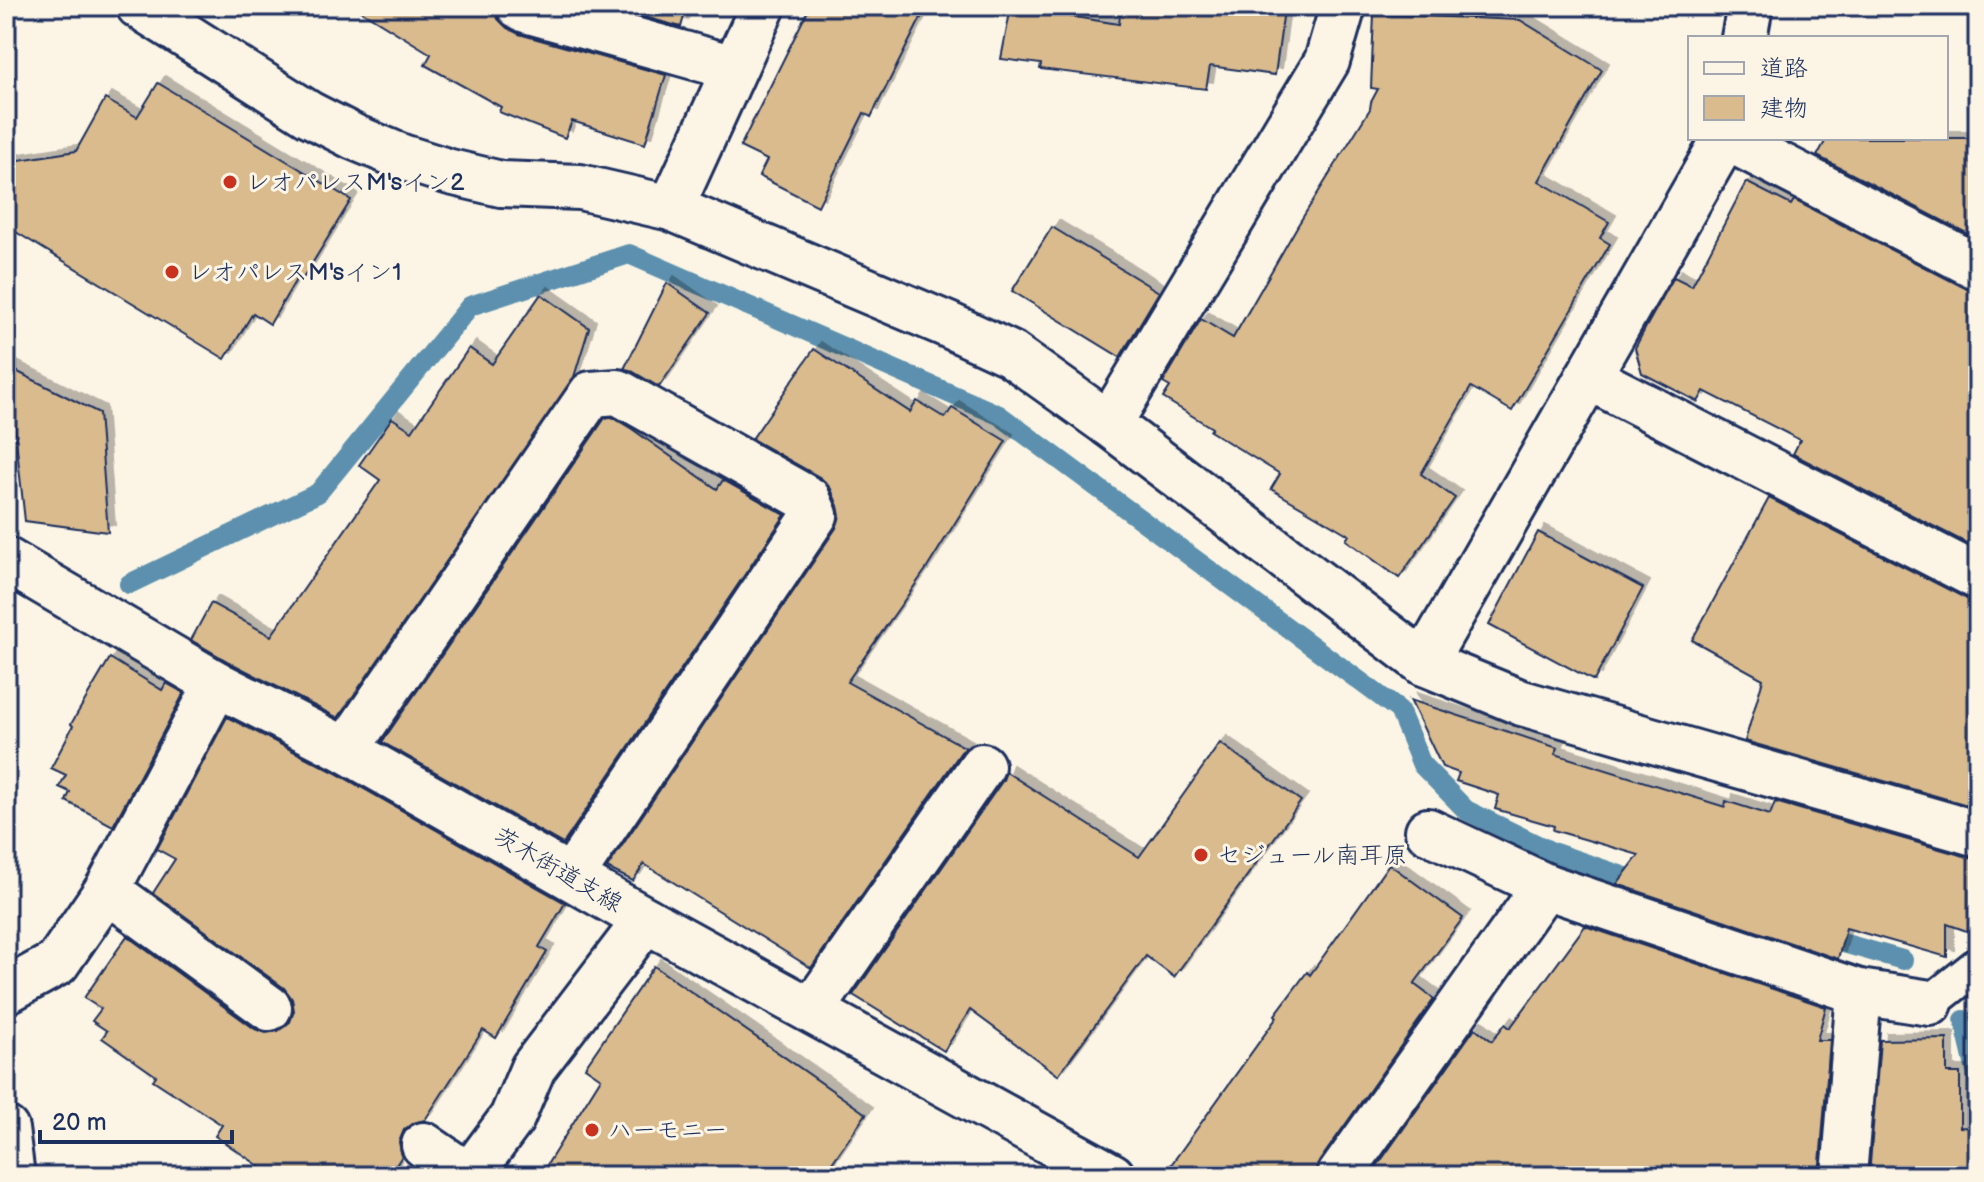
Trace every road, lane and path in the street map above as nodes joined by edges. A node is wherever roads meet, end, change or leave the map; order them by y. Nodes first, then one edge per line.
1 (139, 6) edge
2 (519, 6) edge
3 (763, 6) edge
4 (1343, 6) edge
5 (1750, 6) edge
6 (1744, 36) edge
7 (734, 68) junction
8 (1725, 140) edge
9 (1730, 140) edge
10 (671, 208) junction
11 (1978, 267) edge
12 (1588, 377) junction
13 (1109, 424) junction
14 (6, 560) edge
15 (1978, 577) edge
16 (1424, 663) junction
17 (217, 684) junction
18 (346, 750) junction
19 (982, 766) dead end
20 (1428, 831) dead end
21 (1978, 834) edge
22 (571, 877) junction
23 (1545, 886) junction
24 (107, 890) junction
25 (646, 920) junction
26 (1978, 965) edge
27 (6, 991) edge
28 (1859, 992) junction
29 (1930, 1003) joint
30 (269, 1008) dead end
31 (812, 1010) junction
32 (6, 1129) edge
33 (424, 1145) dead end
34 (12, 1176) edge
35 (469, 1176) edge
36 (1112, 1176) edge
37 (1339, 1176) edge
38 (1844, 1176) edge

1 - 10 street
2 - 7 street
3 - 7 street
4 - 13 street
5 - 6 street
7 - 10 street
8 - 12 street
9 - 11 street
10 - 13 street
12 - 15 street
12 - 16 street
13 - 16 street
14 - 17 street, 茨木街道支線
16 - 21 street
17 - 18 street, 茨木街道支線
17 - 24 street
18 - 22 street, 茨木街道支線
18 - 22 street
19 - 31 street
20 - 23 street
22 - 25 street, 茨木街道支線
23 - 28 street
23 - 37 street
24 - 27 street
24 - 30 street
25 - 31 street, 茨木街道支線
25 - 35 street
26 - 29 lane
28 - 29 street
28 - 38 street
31 - 36 street, 茨木街道支線
32 - 34 street
33 - 35 street

